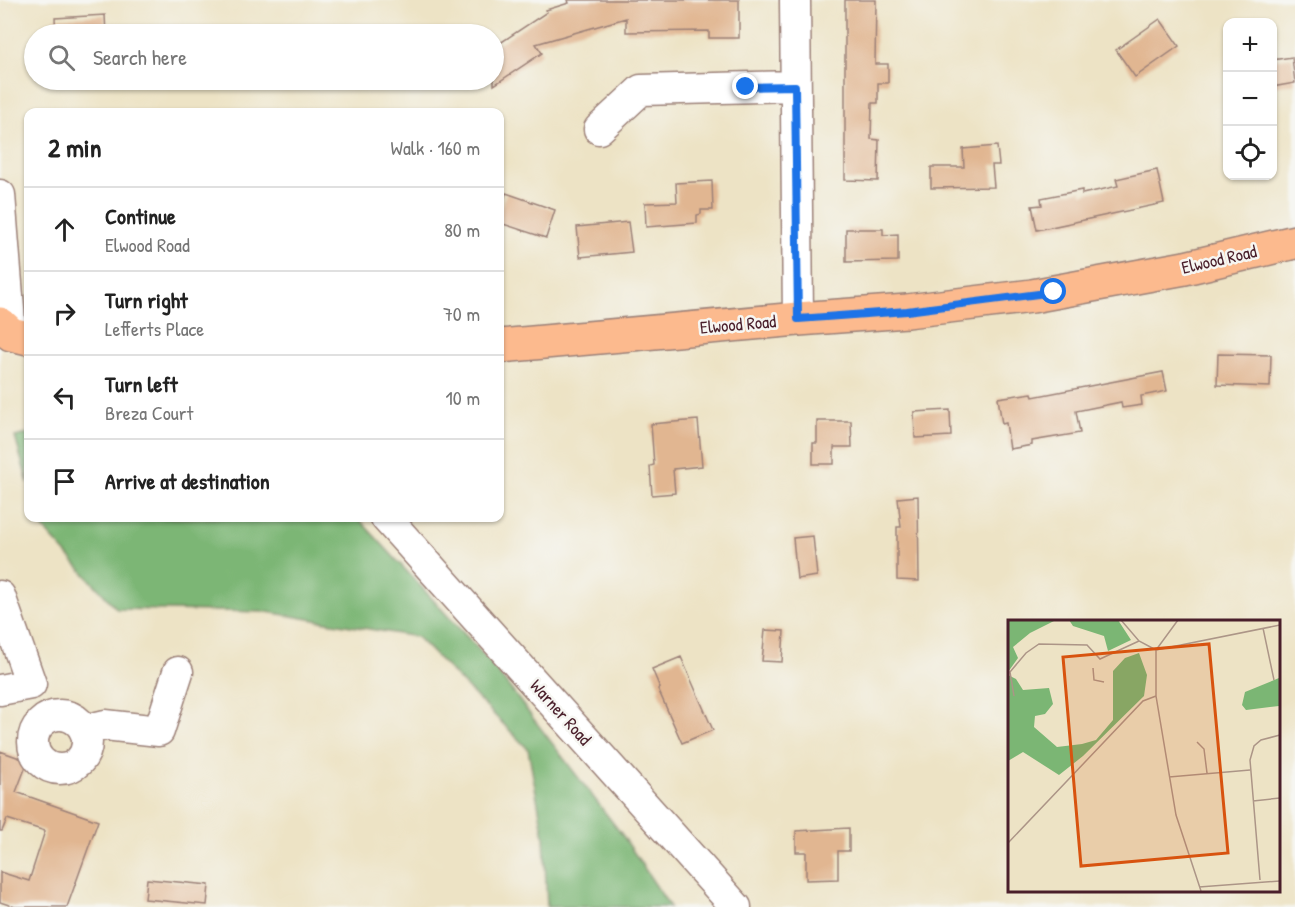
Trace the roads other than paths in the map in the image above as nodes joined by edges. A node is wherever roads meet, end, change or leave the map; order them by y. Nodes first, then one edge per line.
1 (795, 0) edge
2 (795, 86) junction
3 (599, 129) dead end
4 (0, 195) edge
5 (1295, 242) edge
6 (798, 319) junction
7 (10, 337) edge
8 (504, 346) edge
9 (390, 522) edge
10 (0, 596) edge
11 (178, 672) dead end
12 (31, 684) junction
13 (0, 690) edge
14 (44, 719) junction
15 (84, 730) junction
16 (736, 907) edge

1 - 2 street
2 - 3 street
2 - 6 street
4 - 7 street
5 - 6 main road, Elwood Road
6 - 8 main road, Elwood Road
9 - 16 street, Warner Road
10 - 12 street
11 - 15 street
12 - 13 street
12 - 14 street
14 - 15 street
14 - 15 street

